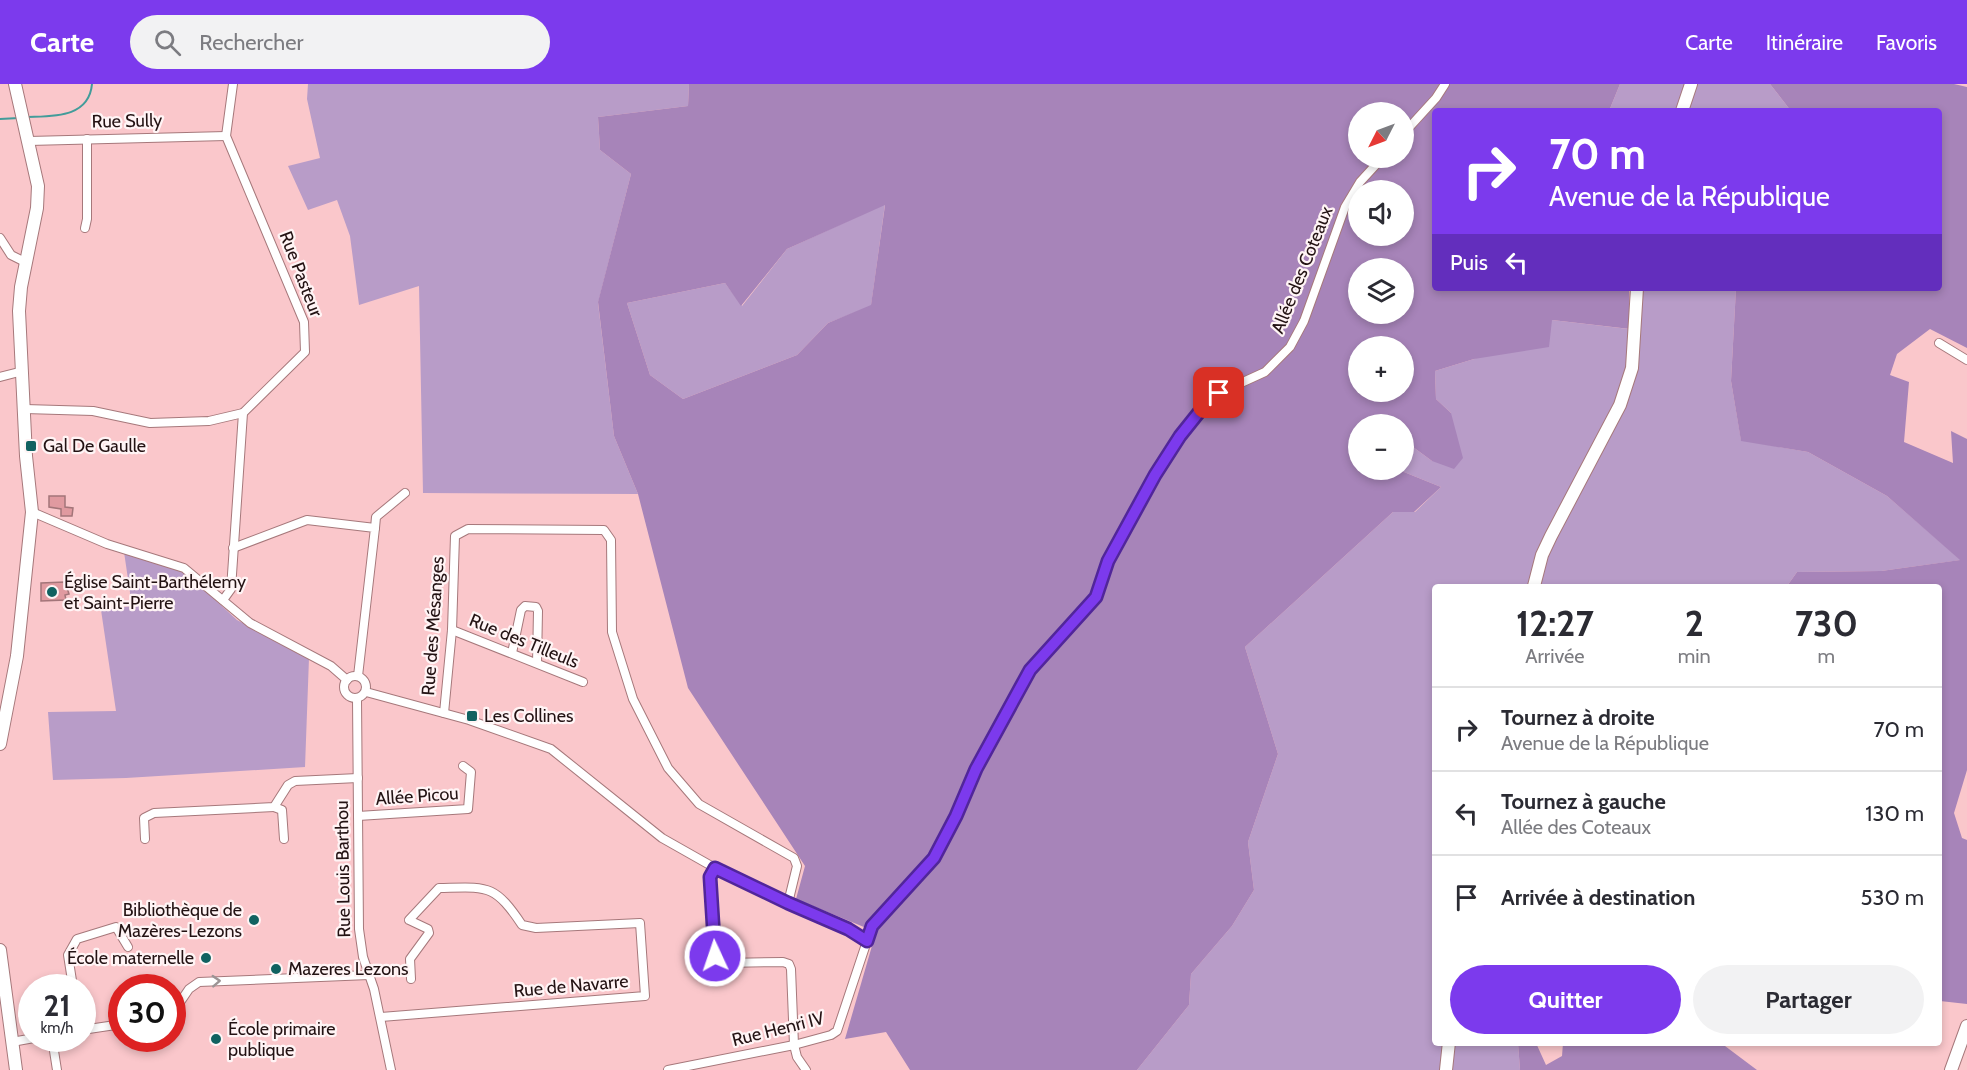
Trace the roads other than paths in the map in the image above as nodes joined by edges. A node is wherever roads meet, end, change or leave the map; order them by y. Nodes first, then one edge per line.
1 (15, 84) edge
2 (233, 84) edge
3 (1445, 84) edge
4 (1691, 84) edge
5 (1683, 108) edge
6 (1414, 122) edge
7 (226, 136) junction
8 (87, 139) junction
9 (28, 141) junction
10 (1373, 168) edge
11 (85, 228) dead end
12 (0, 238) edge
13 (25, 262) junction
14 (1637, 291) edge
15 (1939, 343) dead end
16 (1967, 360) edge
17 (23, 371) junction
18 (0, 377) edge
19 (25, 409) junction
20 (243, 413) junction
21 (405, 493) dead end
22 (32, 512) junction
23 (375, 528) junction
24 (233, 548) junction
25 (1535, 584) edge
26 (223, 600) junction
27 (452, 630) junction
28 (512, 653) junction
29 (537, 663) junction
30 (358, 676) junction
31 (346, 680) junction
32 (583, 682) dead end
33 (366, 692) junction
34 (357, 699) junction
35 (444, 712) junction
36 (0, 744) edge
37 (463, 766) dead end
38 (358, 778) junction
39 (274, 807) junction
40 (358, 816) junction
41 (145, 839) dead end
42 (284, 839) dead end
43 (715, 868) junction
44 (788, 903) junction
45 (867, 941) junction
46 (128, 947) dead end
47 (0, 950) edge
48 (71, 974) edge
49 (369, 975) junction
50 (411, 979) dead end
51 (186, 993) edge
52 (381, 1017) junction
53 (1967, 1026) edge
54 (18, 1041) edge
55 (12, 1042) junction
56 (794, 1045) junction
57 (1449, 1046) edge
58 (54, 1052) edge
59 (16, 1070) edge
60 (57, 1070) edge
61 (391, 1070) edge
62 (668, 1070) edge
63 (806, 1070) edge
64 (1446, 1070) edge
65 (1951, 1070) edge

1 - 9 main road
2 - 7 street
3 - 6 street
4 - 5 main road
7 - 8 street, Rue Sully
7 - 20 street, Rue Pasteur
8 - 9 street, Rue Sully
8 - 11 street
9 - 13 main road
10 - 45 street, Allée des Coteaux
12 - 13 street
13 - 17 main road
14 - 25 main road
15 - 16 street
17 - 18 street
17 - 19 main road
19 - 20 street
19 - 22 main road
20 - 24 street
21 - 23 street
22 - 26 street
22 - 36 main road
23 - 24 street
23 - 30 street
24 - 26 street
26 - 31 street
27 - 28 street, Rue des Tilleuls
27 - 35 street, Rue des Mésanges
27 - 44 street, Rue des Mésanges
28 - 29 street, Rue des Tilleuls
28 - 29 street
29 - 32 street, Rue des Tilleuls
30 - 31 street
30 - 33 street
31 - 34 street
33 - 34 street
33 - 35 street
34 - 38 street, Rue Louis Barthou
35 - 43 street
37 - 40 street, Allée Picou
38 - 39 street
38 - 40 street, Rue Louis Barthou
39 - 41 street
39 - 42 street
40 - 49 street, Rue Louis Barthou
43 - 44 street
43 - 56 street
44 - 45 street
45 - 56 street, Rue Henri IV
46 - 48 street
47 - 55 main road
51 -> 49 street
49 - 52 street, Rue Louis Barthou
50 - 52 street, Rue de Navarre
52 - 61 street, Rue Louis Barthou
53 - 65 main road
54 - 55 street
55 - 59 main road
56 - 62 street, Rue Henri IV
56 - 63 street
57 - 64 main road
58 - 60 street

